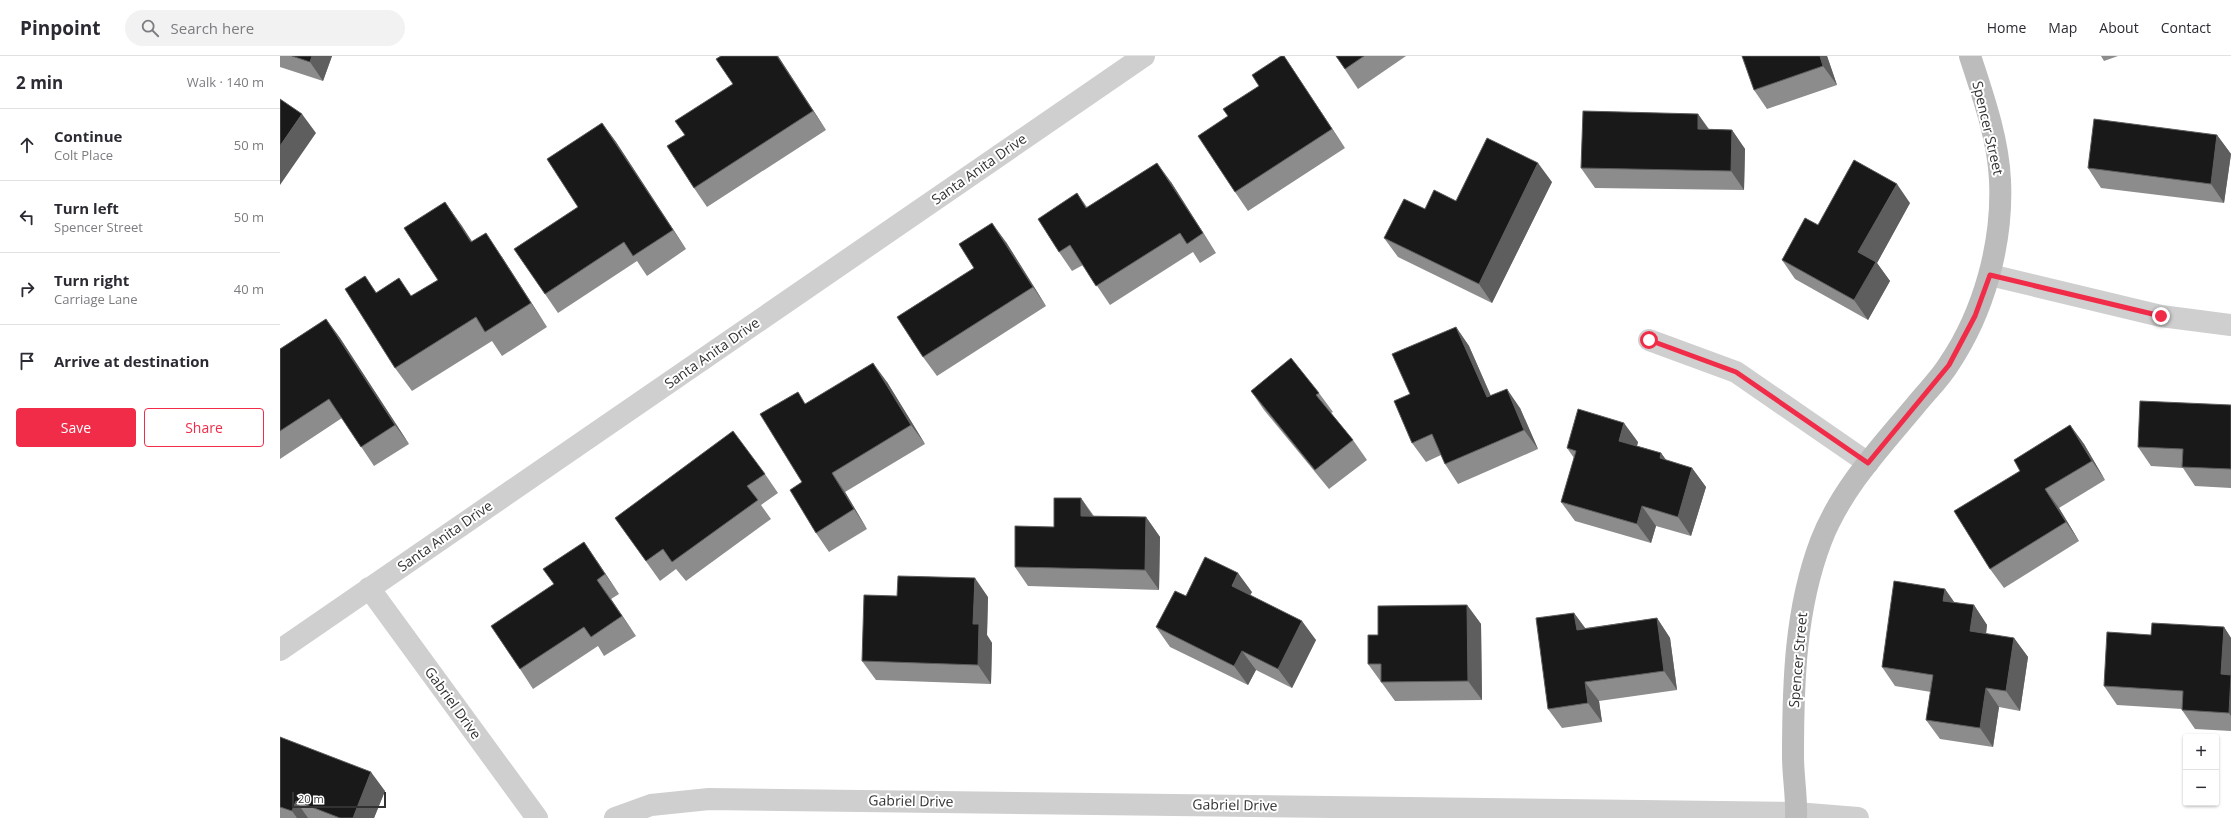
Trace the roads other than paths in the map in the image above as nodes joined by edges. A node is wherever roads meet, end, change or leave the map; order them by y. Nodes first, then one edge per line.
1 (1144, 56) edge
2 (1970, 56) edge
3 (1990, 275) junction
4 (2231, 324) edge
5 (1649, 340) dead end
6 (1868, 463) junction
7 (369, 588) junction
8 (280, 650) edge
9 (1796, 815) edge
10 (537, 818) edge
11 (615, 818) edge
12 (1858, 818) edge

1 - 7 street, Santa Anita Drive
2 - 3 street, Spencer Street
3 - 4 street
3 - 6 street, Spencer Street
5 - 6 street
6 - 9 street, Spencer Street
7 - 8 street, Santa Anita Drive
7 - 10 street, Gabriel Drive
9 - 11 street, Gabriel Drive
9 - 12 street, Gabriel Drive

